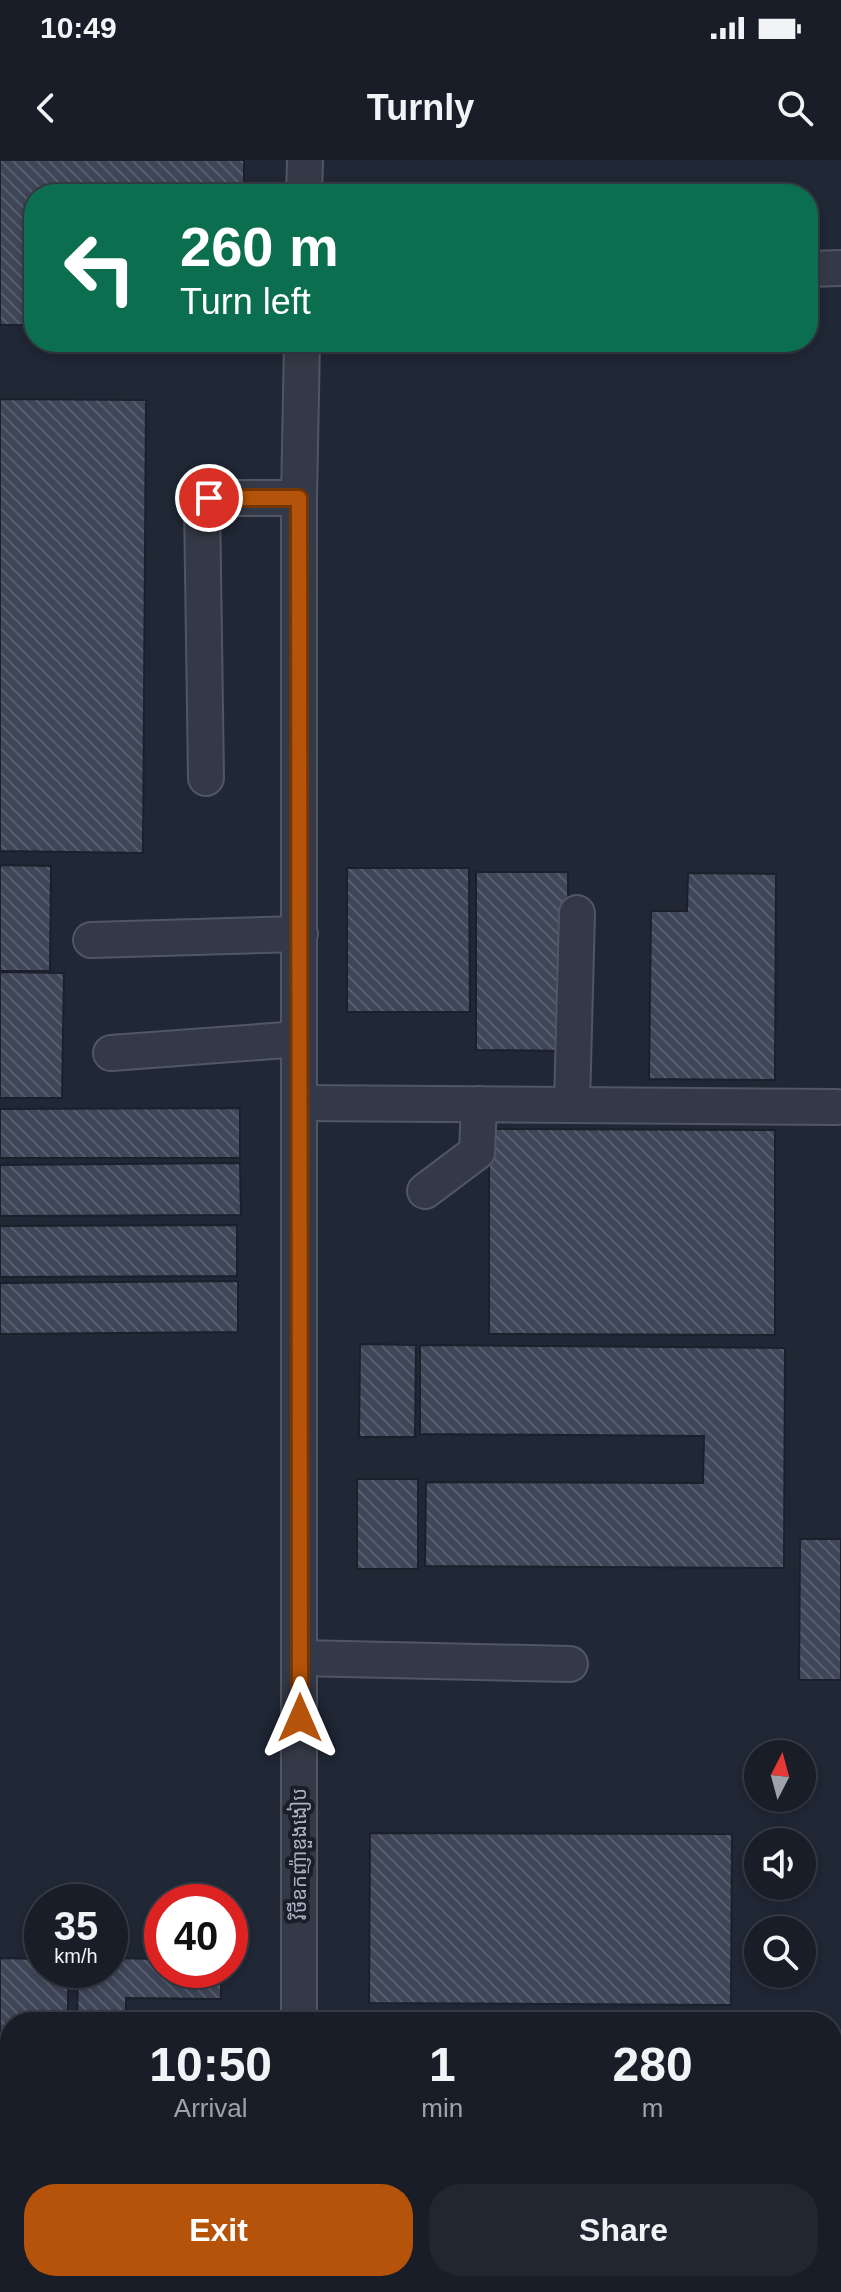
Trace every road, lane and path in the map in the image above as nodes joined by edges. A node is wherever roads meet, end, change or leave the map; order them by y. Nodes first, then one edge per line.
1 (305, 160) edge
2 (304, 184) edge
3 (841, 268) edge
4 (818, 269) edge
5 (302, 352) edge
6 (299, 498) junction
7 (206, 778) dead end
8 (577, 913) dead end
9 (300, 934) junction
10 (91, 940) dead end
11 (299, 1039) junction
12 (111, 1053) dead end
13 (299, 1103) junction
14 (479, 1104) junction
15 (572, 1104) junction
16 (837, 1107) dead end
17 (425, 1191) dead end
18 (300, 1658) junction
19 (570, 1664) dead end
20 (299, 2012) edge

1 - 2 street
3 - 4 street
5 - 6 street, វិថីឧកញ៉ាឌួងងៀប
6 - 7 street
6 - 9 street, វិថីឧកញ៉ាឌួងងៀប
8 - 15 street
9 - 10 street
9 - 11 street, វិថីឧកញ៉ាឌួងងៀប
11 - 12 street
11 - 13 street, វិថីឧកញ៉ាឌួងងៀប
13 - 14 street
13 - 18 street, វិថីឧកញ៉ាឌួងងៀប
14 - 15 street
14 - 17 street
15 - 16 street
18 - 19 street
18 - 20 street, វិថីឧកញ៉ាឌួងងៀប

